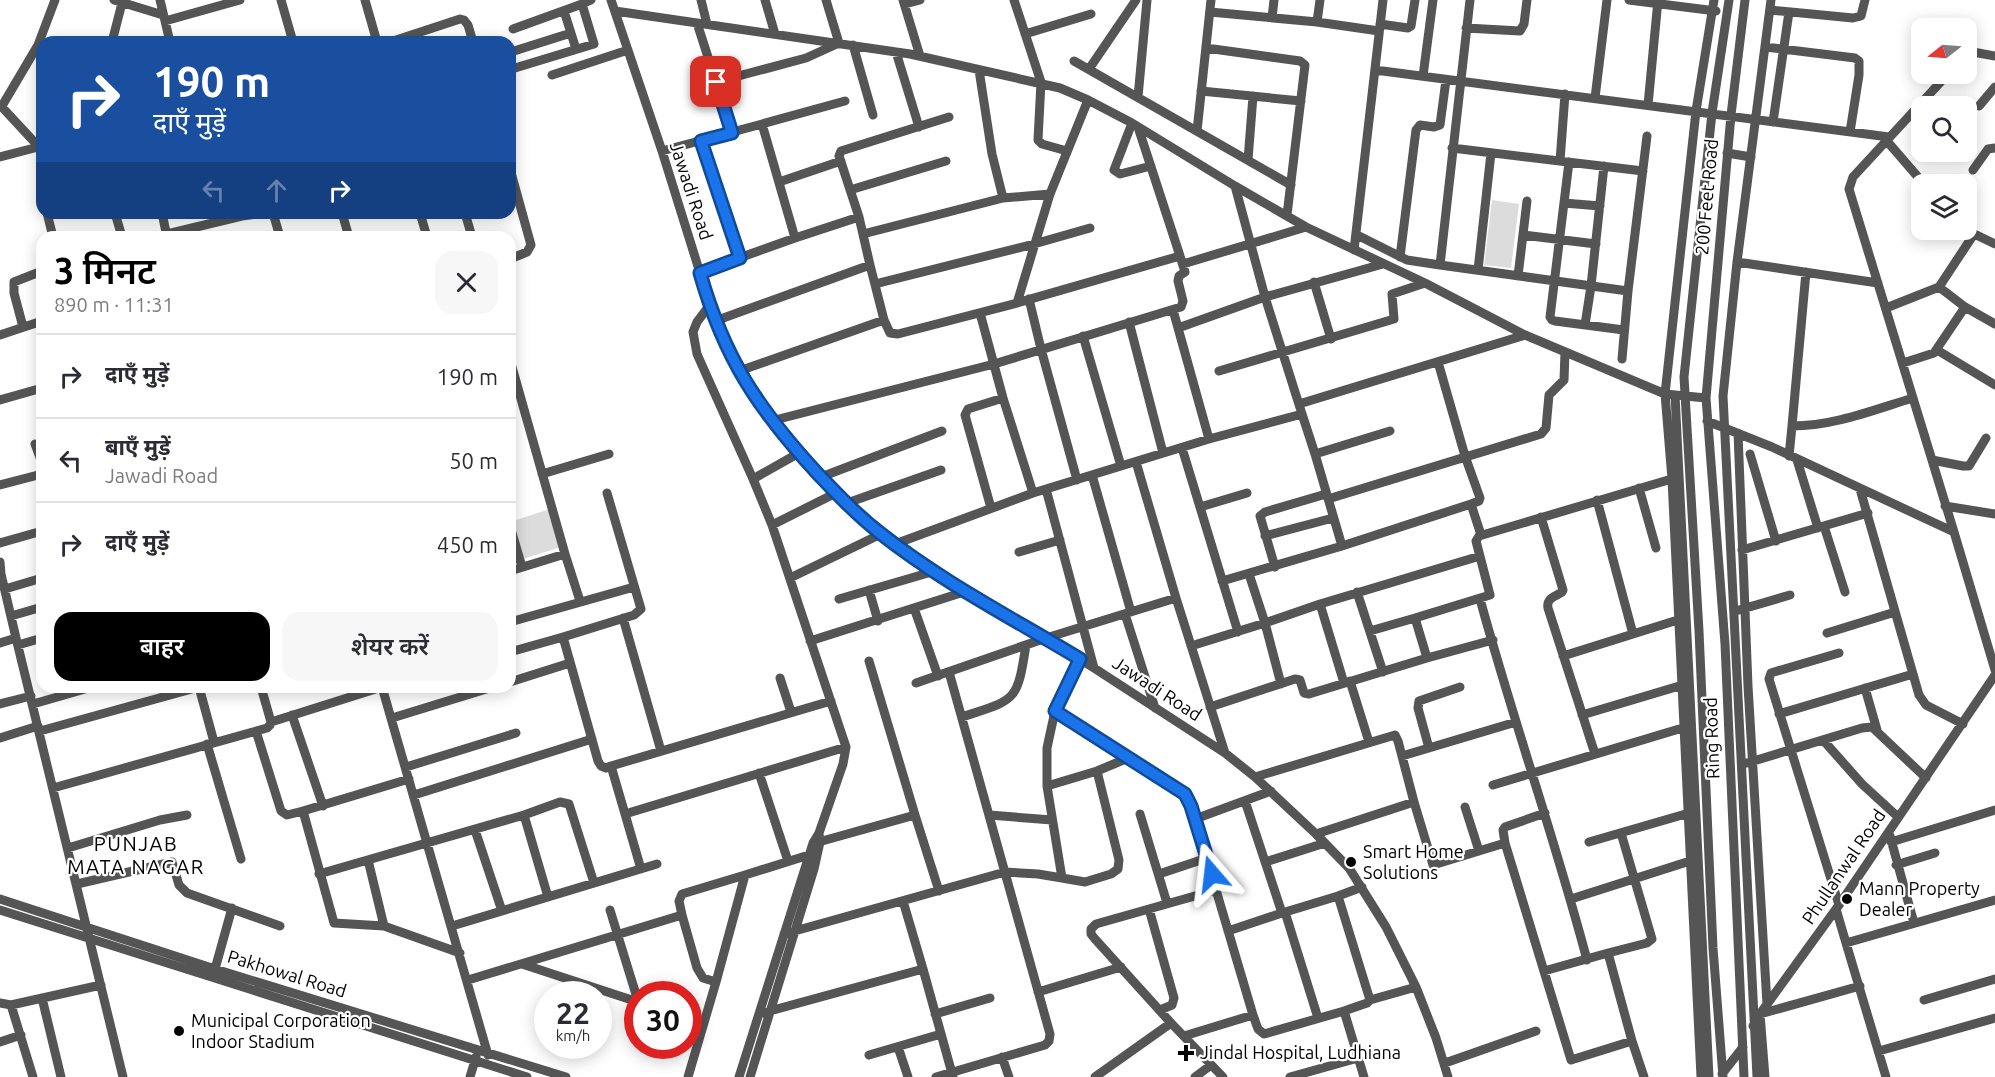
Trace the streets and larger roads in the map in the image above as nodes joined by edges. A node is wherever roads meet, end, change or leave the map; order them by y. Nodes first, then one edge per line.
1 (55, 0) edge
2 (160, 0) edge
3 (240, 0) edge
4 (281, 0) edge
5 (365, 0) edge
6 (591, 0) edge
7 (611, 0) edge
8 (701, 0) edge
9 (765, 0) edge
10 (826, 0) edge
11 (920, 0) edge
12 (1014, 0) edge
13 (1136, 0) edge
14 (1147, 0) edge
15 (1211, 0) edge
16 (1274, 0) edge
17 (1320, 0) edge
18 (1383, 0) edge
19 (1414, 0) edge
20 (1433, 0) edge
21 (1470, 0) edge
22 (1527, 0) edge
23 (1607, 0) edge
24 (1629, 0) edge
25 (1714, 0) edge
26 (1729, 0) edge
27 (1745, 0) edge
28 (1865, 0) edge
29 (118, 1) edge
30 (904, 2) edge
31 (1657, 2) edge
32 (582, 4) junction
33 (1770, 5) edge
34 (564, 11) junction
35 (615, 11) junction
36 (1713, 11) junction
37 (1210, 12) junction
38 (1789, 12) junction
39 (1727, 13) junction
40 (1091, 15) dead end
41 (164, 18) junction
42 (1272, 18) junction
43 (1317, 22) junction
44 (702, 23) junction
45 (1379, 28) junction
46 (1466, 28) junction
47 (513, 29) dead end
48 (571, 33) junction
49 (775, 34) junction
50 (1025, 34) junction
51 (41, 36) edge
52 (113, 36) edge
53 (168, 36) edge
54 (291, 36) edge
55 (374, 36) edge
56 (421, 36) edge
57 (471, 36) edge
58 (839, 43) junction
59 (853, 45) junction
60 (1765, 47) junction
61 (36, 48) edge
62 (1206, 48) junction
63 (1784, 49) junction
64 (516, 50) edge
65 (576, 50) junction
66 (628, 50) junction
67 (896, 52) junction
68 (1977, 53) edge
69 (920, 56) junction
70 (1995, 56) edge
71 (1074, 61) dead end
72 (516, 68) edge
73 (1089, 69) junction
74 (979, 70) junction
75 (1375, 70) junction
76 (552, 75) dead end
77 (1423, 76) junction
78 (1446, 80) junction
79 (1460, 81) junction
80 (716, 82) junction
81 (1041, 82) junction
82 (1939, 84) edge
83 (1995, 87) edge
84 (1201, 91) junction
85 (1565, 94) junction
86 (1253, 96) junction
87 (1138, 97) junction
88 (1595, 98) junction
89 (1088, 100) junction
90 (845, 101) dead end
91 (1301, 101) junction
92 (1, 105) edge
93 (1648, 105) junction
94 (1979, 106) dead end
95 (1696, 111) junction
96 (1712, 113) junction
97 (873, 115) dead end
98 (1731, 115) junction
99 (949, 117) dead end
100 (1756, 119) junction
101 (1773, 122) junction
102 (762, 124) junction
103 (1135, 125) junction
104 (919, 126) junction
105 (1197, 131) junction
106 (1850, 132) junction
107 (732, 133) junction
108 (1647, 136) dead end
109 (1888, 139) junction
110 (701, 141) junction
111 (36, 143) edge
112 (36, 148) edge
113 (1452, 148) junction
114 (1995, 148) edge
115 (662, 151) junction
116 (1067, 151) junction
117 (1491, 153) junction
118 (1727, 153) junction
119 (0, 157) edge
120 (1751, 157) junction
121 (1248, 160) junction
122 (841, 161) junction
123 (946, 161) dead end
124 (1564, 161) junction
125 (1151, 166) junction
126 (1604, 166) junction
127 (1973, 170) dead end
128 (1642, 171) junction
129 (1914, 174) edge
130 (779, 182) junction
131 (1291, 185) junction
132 (1235, 186) junction
133 (850, 190) junction
134 (516, 191) edge
135 (1050, 194) junction
136 (1003, 198) junction
137 (1527, 201) dead end
138 (1564, 203) junction
139 (1600, 206) junction
140 (1287, 215) junction
141 (859, 218) junction
142 (231, 219) edge
143 (1306, 227) junction
144 (1090, 228) dead end
145 (186, 231) edge
146 (863, 234) junction
147 (1357, 235) junction
148 (1523, 235) junction
149 (1977, 235) edge
150 (795, 238) junction
151 (1965, 240) edge
152 (1560, 241) junction
153 (1251, 243) junction
154 (1034, 244) junction
155 (1596, 244) junction
156 (1995, 244) edge
157 (1354, 250) junction
158 (516, 257) edge
159 (1400, 257) junction
160 (740, 258) junction
161 (1182, 260) junction
162 (1737, 262) junction
163 (1383, 264) junction
164 (870, 265) junction
165 (1440, 265) junction
166 (1478, 270) junction
167 (1806, 272) junction
168 (36, 273) edge
169 (700, 273) junction
170 (1518, 276) junction
171 (1556, 281) junction
172 (1314, 282) junction
173 (1425, 283) junction
174 (1878, 283) junction
175 (875, 284) junction
176 (1591, 286) junction
177 (1939, 287) junction
178 (1628, 291) junction
179 (1265, 297) junction
180 (1029, 299) junction
181 (1017, 303) junction
182 (709, 306) junction
183 (1965, 307) junction
184 (1886, 308) junction
185 (1173, 310) junction
186 (980, 313) junction
187 (884, 320) junction
188 (715, 321) junction
189 (1129, 322) junction
190 (36, 323) edge
191 (1995, 324) edge
192 (1585, 325) junction
193 (23, 327) junction
194 (1178, 328) junction
195 (1624, 330) junction
196 (0, 334) edge
197 (1525, 335) junction
198 (1083, 336) junction
199 (1331, 339) junction
200 (1041, 349) junction
201 (1937, 350) junction
202 (1565, 352) junction
203 (1283, 353) junction
204 (1622, 359) dead end
205 (1438, 362) junction
206 (1903, 363) junction
207 (994, 364) junction
208 (739, 371) junction
209 (1219, 371) dead end
210 (1994, 383) edge
211 (36, 390) edge
212 (516, 393) edge
213 (1675, 395) junction
214 (1003, 398) junction
215 (1706, 398) junction
216 (1913, 398) junction
217 (0, 400) edge
218 (1300, 409) junction
219 (771, 421) junction
220 (1707, 421) junction
221 (1792, 426) junction
222 (1725, 428) junction
223 (1390, 431) dead end
224 (942, 432) dead end
225 (1738, 433) junction
226 (1986, 438) dead end
227 (1209, 440) junction
228 (1772, 447) junction
229 (1182, 448) junction
230 (799, 453) junction
231 (1163, 453) junction
232 (609, 454) dead end
233 (1315, 454) junction
234 (1750, 454) junction
235 (1465, 456) junction
236 (1793, 458) junction
237 (1738, 459) junction
238 (1932, 460) junction
239 (1136, 462) junction
240 (1121, 466) junction
241 (941, 470) dead end
242 (542, 474) junction
243 (1092, 475) junction
244 (36, 476) edge
245 (821, 477) junction
246 (1676, 478) junction
247 (753, 479) junction
248 (1077, 480) junction
249 (0, 485) edge
250 (1639, 488) junction
251 (1046, 489) junction
252 (1860, 489) junction
253 (836, 493) junction
254 (1033, 493) junction
255 (1246, 493) dead end
256 (607, 494) dead end
257 (1327, 496) junction
258 (1597, 501) junction
259 (847, 503) junction
260 (1471, 504) junction
261 (1945, 506) junction
262 (1200, 507) junction
263 (991, 508) junction
264 (1868, 513) junction
265 (1995, 514) edge
266 (1541, 517) junction
267 (1333, 518) junction
268 (772, 525) junction
269 (1821, 527) junction
270 (1954, 532) junction
271 (36, 533) edge
272 (882, 534) junction
273 (1481, 535) junction
274 (1265, 536) junction
275 (1060, 540) junction
276 (1776, 541) junction
277 (0, 543) edge
278 (895, 544) junction
279 (516, 546) edge
280 (1342, 546) junction
281 (1656, 548) dead end
282 (1742, 550) junction
283 (1019, 552) dead end
284 (566, 554) junction
285 (1480, 556) junction
286 (0, 562) edge
287 (522, 567) junction
288 (1275, 567) junction
289 (516, 569) edge
290 (935, 571) junction
291 (1250, 574) junction
292 (0, 575) edge
293 (790, 578) junction
294 (36, 580) edge
295 (1222, 581) junction
296 (634, 587) junction
297 (5, 589) junction
298 (869, 591) junction
299 (967, 591) junction
300 (1358, 592) junction
301 (1845, 592) dead end
302 (1790, 595) dead end
303 (1176, 598) junction
304 (839, 599) dead end
305 (1480, 599) junction
306 (580, 601) junction
307 (1320, 604) junction
308 (914, 608) junction
309 (1745, 608) junction
310 (36, 609) edge
311 (1734, 612) junction
312 (1894, 612) junction
313 (1128, 613) junction
314 (11, 616) junction
315 (623, 618) junction
316 (1415, 618) junction
317 (1683, 618) junction
318 (516, 620) edge
319 (878, 621) junction
320 (1265, 623) junction
321 (1083, 627) junction
322 (1370, 631) junction
323 (1238, 632) junction
324 (1827, 633) dead end
325 (1633, 634) junction
326 (563, 637) junction
327 (1046, 638) junction
328 (36, 639) edge
329 (1493, 640) junction
330 (810, 641) junction
331 (17, 642) junction
332 (0, 643) edge
333 (1026, 645) junction
334 (1191, 646) junction
335 (1992, 648) edge
336 (516, 649) edge
337 (1839, 652) dead end
338 (1563, 656) junction
339 (1427, 658) junction
340 (1080, 659) junction
341 (869, 661) dead end
342 (570, 663) junction
343 (1094, 668) junction
344 (1995, 670) edge
345 (949, 672) junction
346 (1383, 672) junction
347 (1913, 674) junction
348 (1995, 675) edge
349 (938, 676) junction
350 (780, 678) dead end
351 (516, 680) edge
352 (1347, 682) junction
353 (916, 683) dead end
354 (1281, 684) junction
355 (1686, 684) junction
356 (1460, 687) dead end
357 (1743, 687) junction
358 (1864, 688) junction
359 (64, 693) edge
360 (176, 693) edge
361 (200, 693) edge
362 (263, 693) edge
363 (363, 693) edge
364 (384, 693) edge
365 (473, 693) edge
366 (32, 700) junction
367 (831, 701) junction
368 (0, 704) edge
369 (1210, 707) junction
370 (1155, 708) junction
371 (1055, 711) junction
372 (791, 712) junction
373 (1779, 714) junction
374 (292, 715) junction
375 (1582, 715) junction
376 (962, 717) junction
377 (392, 718) junction
378 (271, 722) junction
379 (1516, 722) junction
380 (1963, 724) junction
381 (1688, 727) junction
382 (39, 729) junction
383 (1876, 730) junction
384 (256, 731) junction
385 (516, 733) dead end
386 (0, 738) edge
387 (592, 739) junction
388 (1823, 740) junction
389 (1369, 742) junction
390 (211, 743) junction
391 (846, 747) junction
392 (1429, 748) junction
393 (661, 751) junction
394 (1790, 751) junction
395 (1225, 753) junction
396 (1595, 754) junction
397 (1402, 756) junction
398 (1128, 758) junction
399 (1752, 762) junction
400 (1741, 765) junction
401 (406, 766) junction
402 (611, 766) junction
403 (1097, 771) junction
404 (759, 773) junction
405 (1531, 773) junction
406 (1255, 777) junction
407 (1926, 778) junction
408 (409, 779) junction
409 (1492, 785) dead end
410 (1047, 786) junction
411 (53, 788) junction
412 (1271, 791) junction
413 (414, 795) junction
414 (1245, 801) junction
415 (1414, 801) junction
416 (323, 806) junction
417 (1465, 807) dead end
418 (1995, 810) edge
419 (303, 811) junction
420 (1545, 813) junction
421 (1689, 813) junction
422 (524, 814) junction
423 (625, 814) junction
424 (1140, 814) dead end
425 (187, 815) dead end
426 (915, 815) junction
427 (988, 815) junction
428 (1898, 817) junction
429 (1195, 819) junction
430 (1052, 820) junction
431 (475, 830) junction
432 (1621, 833) junction
433 (1316, 834) junction
434 (1890, 837) junction
435 (428, 842) junction
436 (1589, 842) dead end
437 (1325, 843) junction
438 (1505, 843) junction
439 (816, 845) junction
440 (68, 848) junction
441 (1479, 851) junction
442 (1935, 853) dead end
443 (1207, 858) junction
444 (241, 859) dead end
445 (368, 860) junction
446 (788, 861) junction
447 (1690, 861) junction
448 (1265, 862) junction
449 (657, 864) dead end
450 (1896, 865) junction
451 (640, 869) junction
452 (1005, 873) junction
453 (319, 874) junction
454 (1159, 874) junction
455 (745, 875) junction
456 (1062, 878) junction
457 (1634, 879) junction
458 (594, 883) junction
459 (77, 884) junction
460 (1362, 887) junction
461 (1216, 890) junction
462 (939, 891) junction
463 (1338, 896) junction
464 (548, 897) junction
465 (0, 899) edge
466 (1571, 899) junction
467 (1995, 900) edge
468 (903, 901) junction
469 (1167, 903) junction
470 (1838, 907) junction
471 (232, 908) junction
472 (1149, 909) junction
473 (0, 910) edge
474 (610, 910) dead end
475 (502, 911) junction
476 (1284, 913) junction
477 (682, 915) junction
478 (1914, 923) junction
479 (280, 926) dead end
480 (384, 926) junction
481 (452, 926) junction
482 (86, 928) junction
483 (796, 931) junction
484 (1228, 931) junction
485 (784, 934) junction
486 (617, 935) junction
487 (88, 938) junction
488 (1846, 943) junction
489 (460, 952) junction
490 (1608, 953) junction
491 (1587, 960) junction
492 (522, 964) junction
493 (1121, 967) junction
494 (215, 969) junction
495 (923, 969) junction
496 (1544, 971) junction
497 (1995, 979) edge
498 (468, 980) junction
499 (632, 981) edge
500 (716, 982) junction
501 (100, 985) junction
502 (1860, 986) junction
503 (1416, 987) junction
504 (1038, 992) junction
505 (624, 997) edge
506 (42, 998) junction
507 (990, 998) dead end
508 (1370, 1000) junction
509 (1924, 1000) dead end
510 (0, 1003) edge
511 (1767, 1004) junction
512 (11, 1005) junction
513 (1160, 1010) junction
514 (771, 1011) junction
515 (1344, 1011) junction
516 (759, 1014) junction
517 (935, 1014) junction
518 (1760, 1014) junction
519 (1253, 1015) junction
520 (1318, 1018) junction
521 (1995, 1018) edge
522 (703, 1023) joint
523 (1171, 1023) junction
524 (1753, 1026) junction
525 (1536, 1031) dead end
526 (941, 1034) junction
527 (21, 1035) junction
528 (1184, 1036) junction
529 (1632, 1041) junction
530 (0, 1042) edge
531 (898, 1047) junction
532 (1743, 1047) junction
533 (477, 1048) junction
534 (1879, 1051) junction
535 (488, 1052) junction
536 (869, 1055) dead end
537 (1002, 1058) junction
538 (1358, 1058) junction
539 (475, 1061) junction
540 (1444, 1063) junction
541 (1211, 1065) junction
542 (490, 1066) junction
543 (1314, 1074) edge
544 (952, 1075) edge
545 (1722, 1076) edge
546 (33, 1077) edge
547 (61, 1077) edge
548 (123, 1077) edge
549 (470, 1077) edge
550 (527, 1077) edge
551 (566, 1077) edge
552 (688, 1077) edge
553 (739, 1077) edge
554 (750, 1077) edge
555 (908, 1077) edge
556 (936, 1077) edge
557 (1009, 1077) edge
558 (1095, 1077) edge
559 (1195, 1077) edge
560 (1223, 1077) edge
561 (1290, 1077) edge
562 (1364, 1077) edge
563 (1448, 1077) edge
564 (1644, 1077) edge
565 (1701, 1077) edge
566 (1709, 1077) edge
567 (1744, 1077) edge
568 (1757, 1077) edge
569 (1765, 1077) edge
570 (1886, 1077) edge

1 - 51 street
2 - 41 street
3 - 41 street
4 - 54 street
5 - 55 street
6 - 32 street
7 - 35 street, Jawadi Road
8 - 44 street
9 - 49 street
10 - 58 street
11 - 30 street
12 - 50 street
13 - 73 street
14 - 87 street
15 - 37 street
16 - 42 street
17 - 43 street
18 - 45 street
19 - 45 street
20 - 77 street
21 - 46 street
22 - 46 street
23 - 88 street
24 - 31 street
25 - 36 street
26 - 39 street
27 - 98 street, 200 Feet Road
28 - 38 street
29 - 41 street
29 - 52 street
30 - 69 street
31 - 36 street
31 - 93 street
32 - 34 street
32 - 65 street
33 - 38 street
33 - 60 street
34 - 47 street
34 - 48 street
35 - 44 street
35 - 66 street, Jawadi Road
36 - 39 street
36 - 95 street
37 - 42 street
37 - 62 street
38 - 63 street
39 - 96 street
40 - 50 street
41 - 53 street
42 - 43 street
43 - 45 street
44 - 49 street
44 - 80 street
45 - 75 street
46 - 79 street
48 - 64 street
48 - 65 street
49 - 58 street
50 - 81 street
56 - 57 street
58 - 59 street
58 - 80 street
59 - 67 street
59 - 97 street
60 - 63 street
60 - 100 street
61 - 92 street
62 - 84 street
62 - 91 street
63 - 101 street
63 - 106 street
65 - 72 street
66 - 76 street
66 - 115 street, Jawadi Road
67 - 69 street
67 - 104 street
68 - 70 street
69 - 74 street
71 - 73 street
73 - 87 street
74 - 81 street
74 - 136 street
75 - 77 street
75 - 147 street
77 - 78 street
78 - 79 street
78 - 159 street
79 - 85 street
79 - 113 street
80 - 107 street
81 - 89 street
81 - 116 street
82 - 109 street
83 - 94 street
84 - 86 street
84 - 105 street
85 - 88 street
85 - 124 street
86 - 91 street
86 - 121 street
87 - 105 street
88 - 93 street
89 - 103 street
89 - 116 street
90 - 102 street
91 - 131 street
92 - 111 street
93 - 95 street
95 - 96 street
95 - 213 street
96 - 98 street
96 - 213 street
98 - 100 street
98 - 118 street, 200 Feet Road
99 - 104 street
100 - 101 street
100 - 120 street
101 - 106 street
102 - 107 street
102 - 130 street
103 - 125 street
103 - 125 street
103 - 132 street
104 - 122 street
105 - 121 street
106 - 109 street
107 - 110 street
108 - 128 street
109 - 129 street
109 - 174 street
110 - 115 street
110 - 160 street
112 - 119 street
113 - 117 street
113 - 165 street
114 - 127 street
115 - 169 street, Jawadi Road
116 - 135 street
117 - 124 street
117 - 166 street
118 - 120 street
118 - 215 street, 200 Feet Road
120 - 162 street
121 - 131 street
122 - 130 street
122 - 133 street
123 - 133 street
124 - 126 street
124 - 138 street
125 - 161 street
126 - 128 street
126 - 139 street
128 - 178 street
130 - 150 street
131 - 140 street
132 - 140 street
132 - 153 street
133 - 141 street
134 - 158 street
135 - 136 street
135 - 154 street
136 - 146 street
137 - 148 street
138 - 139 street
138 - 152 street
139 - 155 street
140 - 143 street
141 - 146 street
141 - 150 street
142 - 145 street
143 - 153 street
143 - 157 street
144 - 154 street
146 - 164 street
147 - 157 street
147 - 159 street
148 - 152 street
148 - 170 street
149 - 156 street
150 - 160 street
151 - 177 street
152 - 155 street
152 - 171 street
153 - 161 street
153 - 179 street
154 - 175 street
154 - 181 street
155 - 176 street
157 - 163 street
159 - 165 street
160 - 169 street
161 - 180 street
161 - 185 street
162 - 167 street
162 - 222 street
163 - 172 street
163 - 173 street
164 - 175 street
164 - 188 street
165 - 166 street
166 - 170 street
167 - 174 street
167 - 221 street
168 - 193 street
169 - 182 street, Jawadi Road
170 - 171 street
171 - 176 street
171 - 192 street
172 - 179 street
172 - 199 street
173 - 197 street
173 - 199 street
174 - 184 street
175 - 187 street
176 - 178 street
176 - 192 street
177 - 183 street
177 - 184 street
178 - 195 street
179 - 194 street
179 - 203 street
180 - 181 street
180 - 200 street
181 - 186 street
182 - 188 street, Jawadi Road
182 - 247 street
183 - 191 street
183 - 201 street
184 - 206 street
185 - 189 street
185 - 194 street
186 - 187 street
186 - 207 street
187 - 208 street
188 - 208 street, Jawadi Road
189 - 198 street
189 - 231 street
190 - 193 street
192 - 195 street
193 - 196 street
194 - 227 street
195 - 204 street
197 - 202 street
197 - 205 street
198 - 200 street
198 - 240 street
199 - 203 street
200 - 207 street
200 - 248 street
201 - 206 street
201 - 210 street
202 - 213 street
202 - 235 street
203 - 209 street
203 - 218 street
205 - 218 street
205 - 235 street
206 - 216 street
207 - 214 street
207 - 219 street
208 - 219 street, Jawadi Road
211 - 217 street
212 - 242 street
213 - 215 street
213 - 246 street
213 - 545 street
214 - 254 street
214 - 263 street
215 - 220 street, Ring Road
216 - 221 street
216 - 238 street
218 - 227 street
218 - 233 street
219 - 230 street, Jawadi Road
220 - 222 street
220 - 532 street, Ring Road
221 - 236 street
222 - 225 street
222 - 311 street
223 - 233 street
224 - 245 street
225 - 228 street
225 - 237 street
226 - 238 street
227 - 229 street
228 - 234 street
228 - 236 street
229 - 231 street
229 - 262 street
230 - 245 street, Jawadi Road
230 - 247 street
231 - 239 street
232 - 242 street
233 - 257 street
234 - 237 street
234 - 276 street
235 - 257 street
235 - 260 street
236 - 252 street
236 - 269 street
237 - 282 street
238 - 261 street
239 - 240 street
239 - 303 street
240 - 243 street
241 - 259 street
242 - 284 street
243 - 248 street
243 - 313 street
244 - 249 street
245 - 253 street, Jawadi Road
246 - 250 street
246 - 317 street
247 - 268 street
248 - 251 street
250 - 258 street
250 - 281 street
251 - 254 street
251 - 275 street
252 - 264 street
252 - 270 street
253 - 259 street, Jawadi Road
253 - 268 street
254 - 263 street
255 - 262 street
256 - 296 street
257 - 267 street
257 - 274 street
258 - 266 street
258 - 325 street
259 - 272 street, Jawadi Road
260 - 273 street
260 - 280 street
261 - 265 street
261 - 270 street
262 - 295 street
263 - 278 street
264 - 269 street
264 - 312 street
266 - 273 street
266 - 338 street
267 - 274 street
267 - 280 street
268 - 293 street
269 - 276 street
269 - 301 street
270 - 335 street
271 - 277 street
272 - 278 street, Jawadi Road
272 - 293 street
273 - 285 street
274 - 288 street
275 - 283 street
275 - 321 street
276 - 282 street
278 - 290 street, Jawadi Road
279 - 287 street
280 - 288 street
282 - 309 street
284 - 287 street
284 - 306 street
285 - 300 street
285 - 305 street
286 - 292 street
287 - 289 street
288 - 291 street
290 - 298 street
290 - 299 street, Jawadi Road
291 - 295 street
291 - 320 street
292 - 297 street
293 - 330 street
294 - 297 street
295 - 323 street
296 - 306 street
296 - 315 street
297 - 314 street
298 - 304 street
298 - 319 street
299 - 308 street
299 - 327 street, Jawadi Road
300 - 307 street
300 - 322 street
302 - 309 street
303 - 313 street
303 - 334 street
305 - 316 street
305 - 329 street
306 - 318 street
307 - 320 street
307 - 352 street
308 - 319 street
308 - 349 street
309 - 311 street
309 - 357 street
310 - 314 street
311 - 357 street
312 - 324 street
312 - 347 street
313 - 321 street
313 - 370 street
314 - 331 street
315 - 326 street
315 - 393 street
316 - 322 street
316 - 339 street
317 - 325 street
317 - 355 street
319 - 330 street
320 - 323 street
320 - 354 street
321 - 327 street
321 - 343 street
322 - 346 street
323 - 334 street
325 - 338 street
326 - 336 street
326 - 342 street
327 - 333 street
327 - 340 street, Jawadi Road
328 - 331 street
329 - 339 street
329 - 379 street
330 - 367 street
331 - 332 street
331 - 366 street
333 - 345 street
333 - 376 street
334 - 369 street
335 - 344 street
337 - 373 street
338 - 375 street
339 - 346 street
340 - 343 street, Jawadi Road
340 - 371 street
341 - 426 street
342 - 351 street
342 - 387 street
343 - 370 street, Jawadi Road
345 - 349 street
345 - 376 street
346 - 352 street
347 - 358 street
347 - 380 street
348 - 380 street, Phullanwal Road
349 - 353 street
350 - 372 street
352 - 354 street
352 - 389 street
354 - 369 street
355 - 375 street
355 - 381 street
356 - 392 street
357 - 399 street
357 - 400 street
358 - 373 street
358 - 383 street
359 - 366 street
360 - 382 street
361 - 390 street
362 - 378 street
363 - 374 street
364 - 377 street
365 - 377 street
366 - 368 street
366 - 382 street
367 - 372 street
367 - 391 street
369 - 395 street
370 - 395 street, Jawadi Road
371 - 398 street
371 - 410 street
372 - 393 street
373 - 394 street
374 - 378 street
374 - 416 street
375 - 396 street
376 - 427 street
377 - 401 street
378 - 384 street
379 - 392 street
379 - 405 street
380 - 407 street, Phullanwal Road
381 - 396 street
381 - 421 street
381 - 566 street
382 - 386 street
382 - 411 street
383 - 388 street
383 - 407 street
384 - 390 street
384 - 419 street
385 - 401 street
387 - 402 street
387 - 413 street
388 - 394 street
388 - 428 street
389 - 397 street
389 - 406 street
390 - 411 street
390 - 444 street
391 - 404 street
391 - 439 street
392 - 397 street
393 - 402 street
394 - 399 street
394 - 470 street
395 - 406 street, Jawadi Road
396 - 405 street
397 - 415 street
398 - 403 street
398 - 429 street
399 - 400 street
399 - 511 street
400 - 524 street
401 - 408 street
402 - 423 street
403 - 410 street
403 - 456 street
404 - 423 street
404 - 446 street
405 - 409 street
405 - 420 street
406 - 412 street, Jawadi Road
407 - 428 street, Phullanwal Road
408 - 413 street
408 - 416 street
410 - 430 street
411 - 440 street
412 - 414 street
412 - 433 street, Jawadi Road
413 - 435 street
414 - 429 street
414 - 448 street
415 - 433 street
415 - 441 street
416 - 419 street
417 - 441 street
418 - 434 street
419 - 453 street
420 - 438 street
420 - 466 street
421 - 432 street
421 - 447 street
422 - 431 street
422 - 458 street
422 - 464 street
423 - 451 street
424 - 454 street
425 - 440 street
426 - 439 street
426 - 462 street
427 - 430 street
427 - 452 street
428 - 434 street, Phullanwal Road
429 - 443 street
430 - 456 street
431 - 435 street
431 - 475 street
432 - 436 street
432 - 457 street
433 - 437 street, Jawadi Road
434 - 450 street
434 - 470 street, Phullanwal Road
435 - 445 street
435 - 481 street
437 - 448 street
437 - 460 street, Jawadi Road
438 - 441 street
438 - 496 street
439 - 446 street
439 - 483 street
439 - 485 street
440 - 459 street
442 - 450 street
443 - 454 street
443 - 461 street
445 - 453 street
445 - 480 street
446 - 455 street
447 - 457 street
447 - 565 street
448 - 476 street
449 - 451 street
450 - 478 street
451 - 458 street
452 - 456 street
452 - 462 street
452 - 504 street
453 - 480 street
454 - 469 street
455 - 477 street
455 - 500 street
457 - 466 street
457 - 490 street
458 - 464 street
459 - 471 street
459 - 482 street
460 - 463 street
460 - 503 street, Jawadi Road
461 - 469 street
461 - 484 street
462 - 468 street
463 - 476 street
463 - 508 street
464 - 475 street
465 - 482 street, Pakhowal Road
466 - 491 street
467 - 478 street
468 - 483 street
468 - 495 street
469 - 472 street
470 - 488 street
470 - 511 street, Phullanwal Road
471 - 479 street
471 - 494 street
472 - 493 street
472 - 513 street
473 - 487 street, Pakhowal Road
474 - 486 street
475 - 481 street
476 - 484 street
476 - 520 street
477 - 486 street
477 - 500 street
478 - 488 street
480 - 489 street
481 - 489 street
482 - 487 street
482 - 494 street, Pakhowal Road
483 - 485 street
483 - 514 street
484 - 519 street
485 - 516 street
486 - 492 street
486 - 499 street
487 - 501 street
487 - 539 street, Pakhowal Road
488 - 502 street
489 - 498 street
490 - 491 street
490 - 529 street
491 - 496 street
492 - 498 street
492 - 505 street
493 - 504 street
493 - 513 street
494 - 533 street, Pakhowal Road
495 - 514 street
495 - 517 street
496 - 529 street
497 - 509 street
498 - 535 street
500 - 522 street
501 - 506 street
501 - 548 street
502 - 518 street
502 - 534 street
503 - 508 street
503 - 540 street, Jawadi Road
504 - 537 street
506 - 512 street
506 - 547 street
507 - 517 street
508 - 515 street
510 - 512 street
511 - 518 street, Phullanwal Road
512 - 527 street
513 - 523 street
514 - 516 street
514 - 554 street
515 - 520 street
515 - 538 street
516 - 553 street
517 - 526 street
518 - 524 street, Phullanwal Road
518 - 569 street
519 - 520 street
519 - 528 street
521 - 534 street
522 - 552 street
523 - 528 street
523 - 558 street
524 - 532 street, Phullanwal Road
524 - 568 street
525 - 540 street
526 - 531 street
526 - 544 street
527 - 530 street
527 - 546 street
528 - 541 street
529 - 564 street
531 - 536 street
531 - 555 street
532 - 545 street, Phullanwal Road
532 - 567 street, Ring Road
533 - 535 street, Pakhowal Road
533 - 539 street
534 - 570 street
535 - 542 street
535 - 551 street, Pakhowal Road
537 - 544 street
537 - 557 street
538 - 543 street
538 - 562 street
539 - 542 street, Pakhowal Road
539 - 549 street
540 - 563 street, Jawadi Road
541 - 559 street
541 - 560 street
542 - 550 street, Pakhowal Road
543 - 561 street
544 - 556 street

